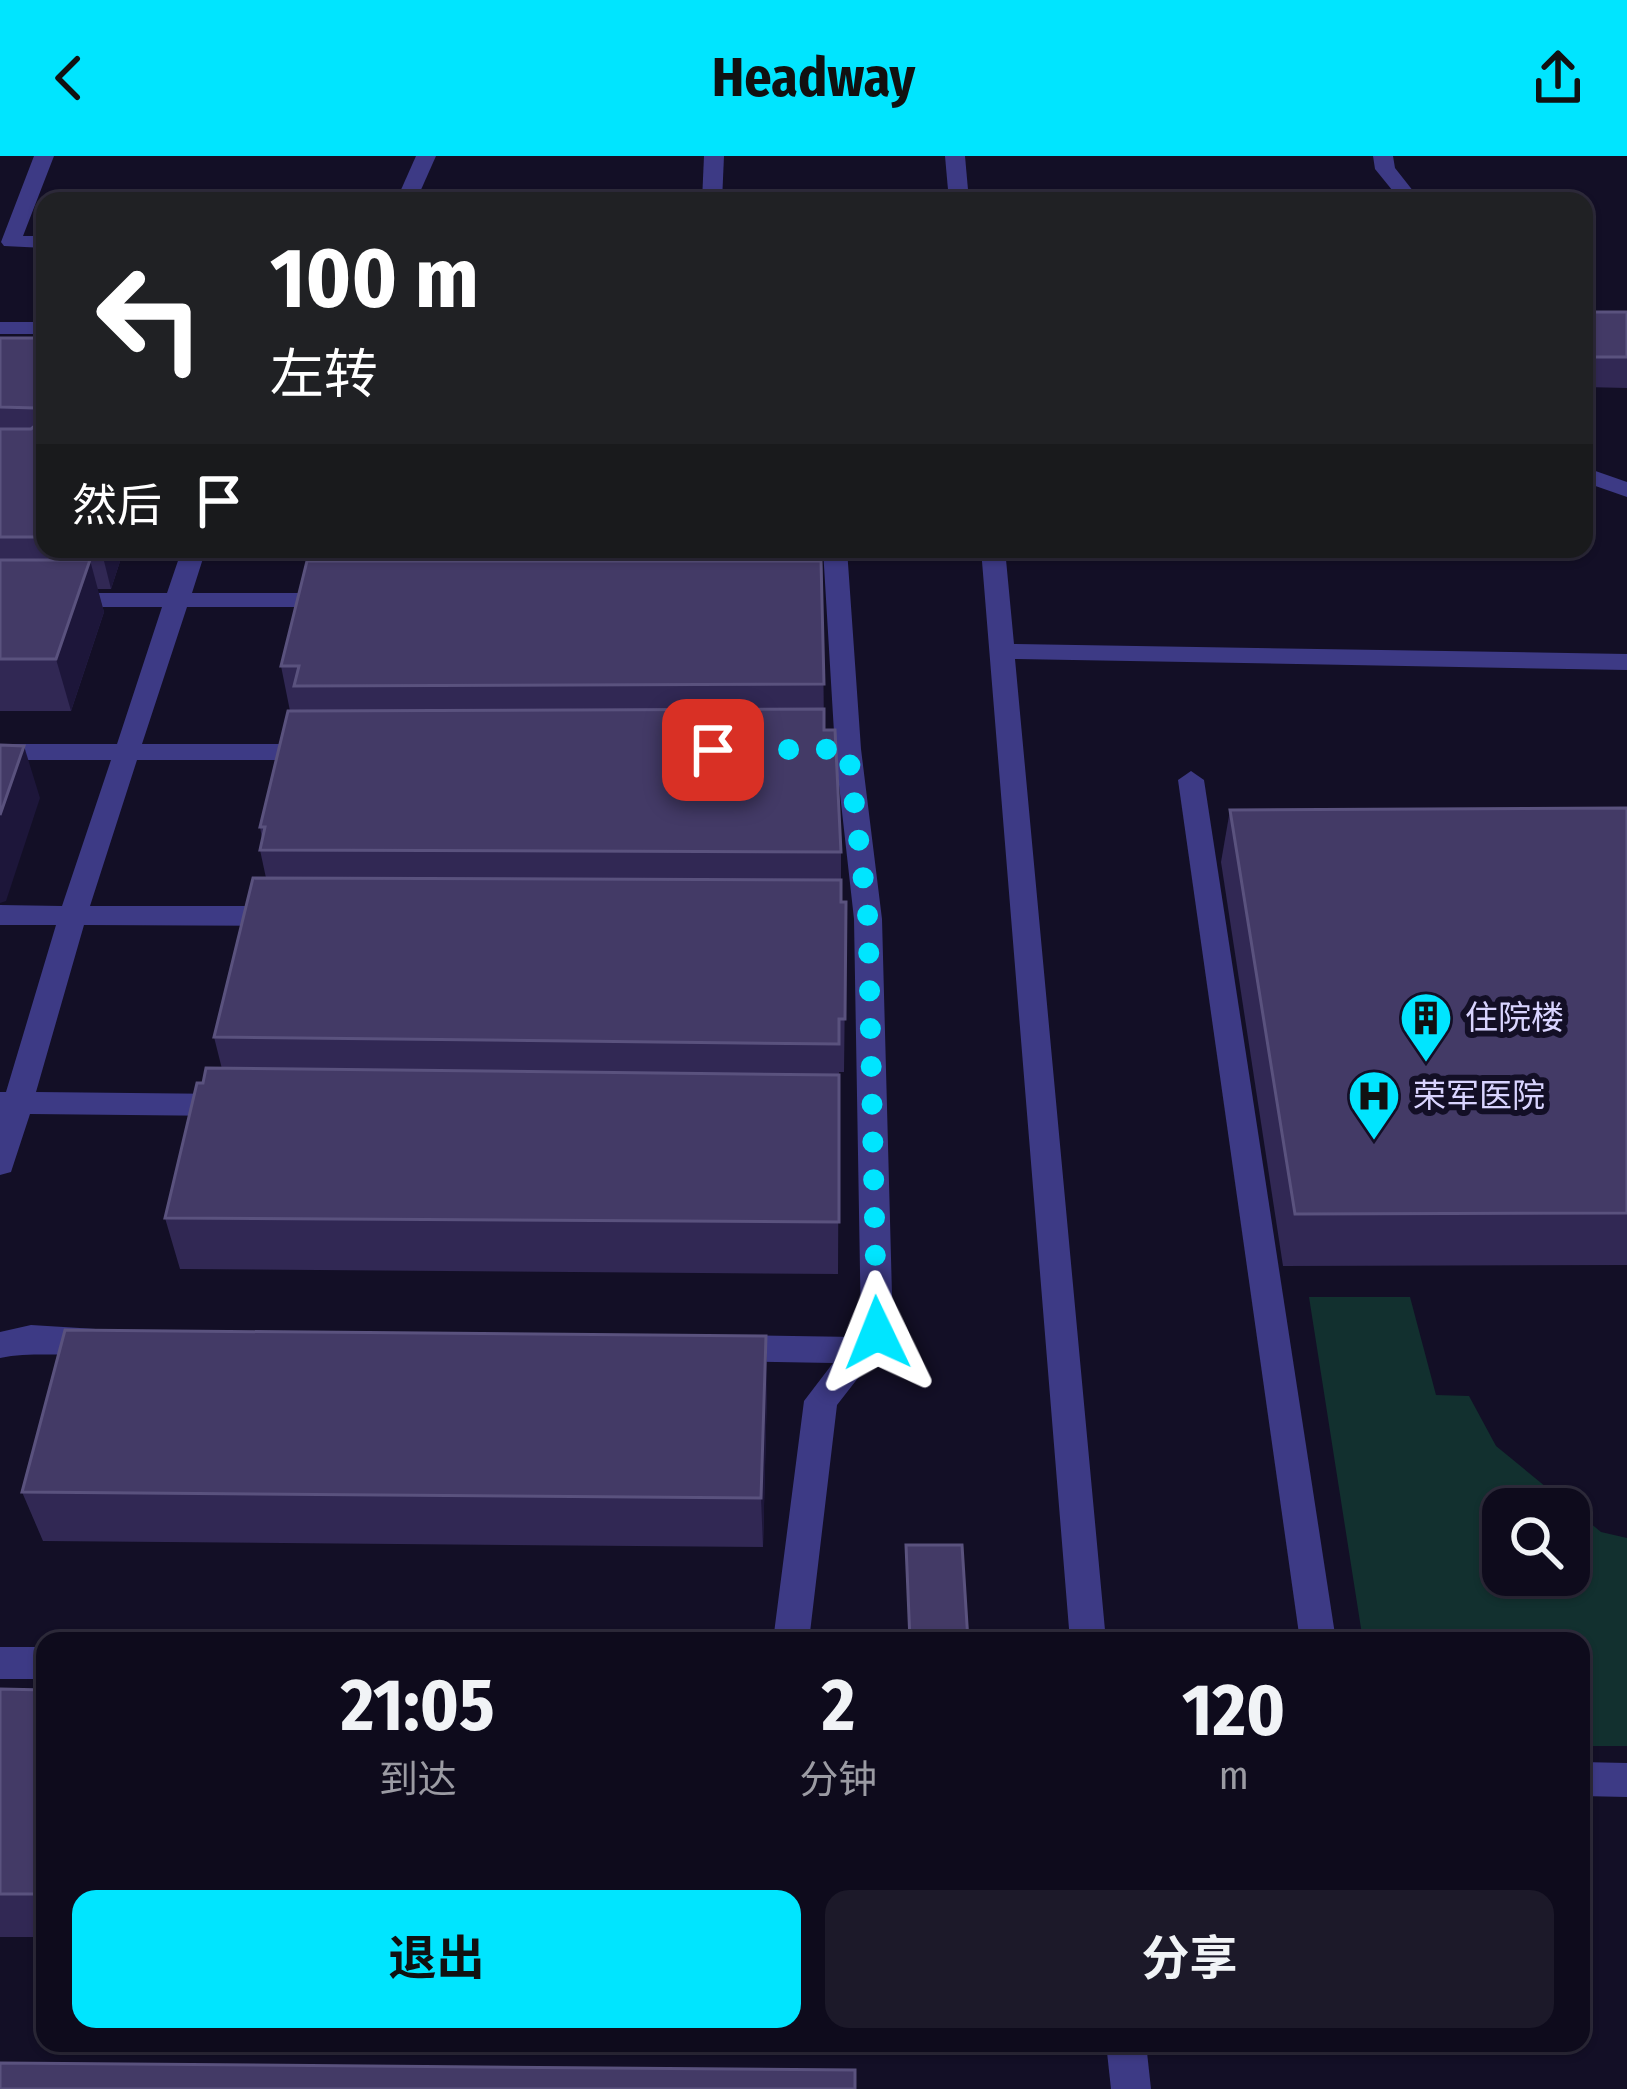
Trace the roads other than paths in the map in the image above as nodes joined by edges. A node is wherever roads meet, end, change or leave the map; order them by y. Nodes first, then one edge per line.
1 (44, 156) edge
2 (426, 156) edge
3 (713, 156) edge
4 (955, 156) edge
5 (1383, 156) edge
6 (410, 192) edge
7 (712, 192) edge
8 (958, 192) edge
9 (1404, 192) edge
10 (36, 242) edge
11 (0, 328) edge
12 (36, 328) edge
13 (1593, 477) edge
14 (1627, 490) edge
15 (191, 558) edge
16 (834, 558) edge
17 (994, 558) edge
18 (0, 600) edge
19 (177, 600) junction
20 (365, 600) edge
21 (1004, 651) junction
22 (1627, 662) edge
23 (0, 752) edge
24 (336, 752) edge
25 (126, 753) junction
26 (1191, 780) dead end
27 (0, 915) edge
28 (73, 915) junction
29 (307, 916) edge
30 (9, 1103) edge
31 (255, 1106) edge
32 (0, 1164) edge
33 (126, 1340) edge
34 (0, 1345) edge
35 (694, 1348) edge
36 (860, 1350) junction
37 (792, 1632) edge
38 (1087, 1632) edge
39 (1317, 1632) edge
40 (0, 1663) edge
41 (36, 1663) edge
42 (1590, 1779) edge
43 (1627, 1780) edge
44 (1127, 2052) edge
45 (1131, 2089) edge

1 - 10 street
2 - 6 street
3 - 7 street
4 - 8 street
5 - 9 street
11 - 12 street
13 - 14 street
15 - 19 street
16 - 36 street
17 - 21 street
18 - 19 street
19 - 20 street
19 - 25 street
21 - 22 street
21 - 38 street
23 - 25 street
24 - 25 street
25 - 28 street
26 - 39 street
27 - 28 street
28 - 29 street
28 - 30 street
30 - 31 street
30 - 32 street
33 - 34 street
35 - 36 street
36 - 37 street
40 - 41 street
42 - 43 street
44 - 45 street

